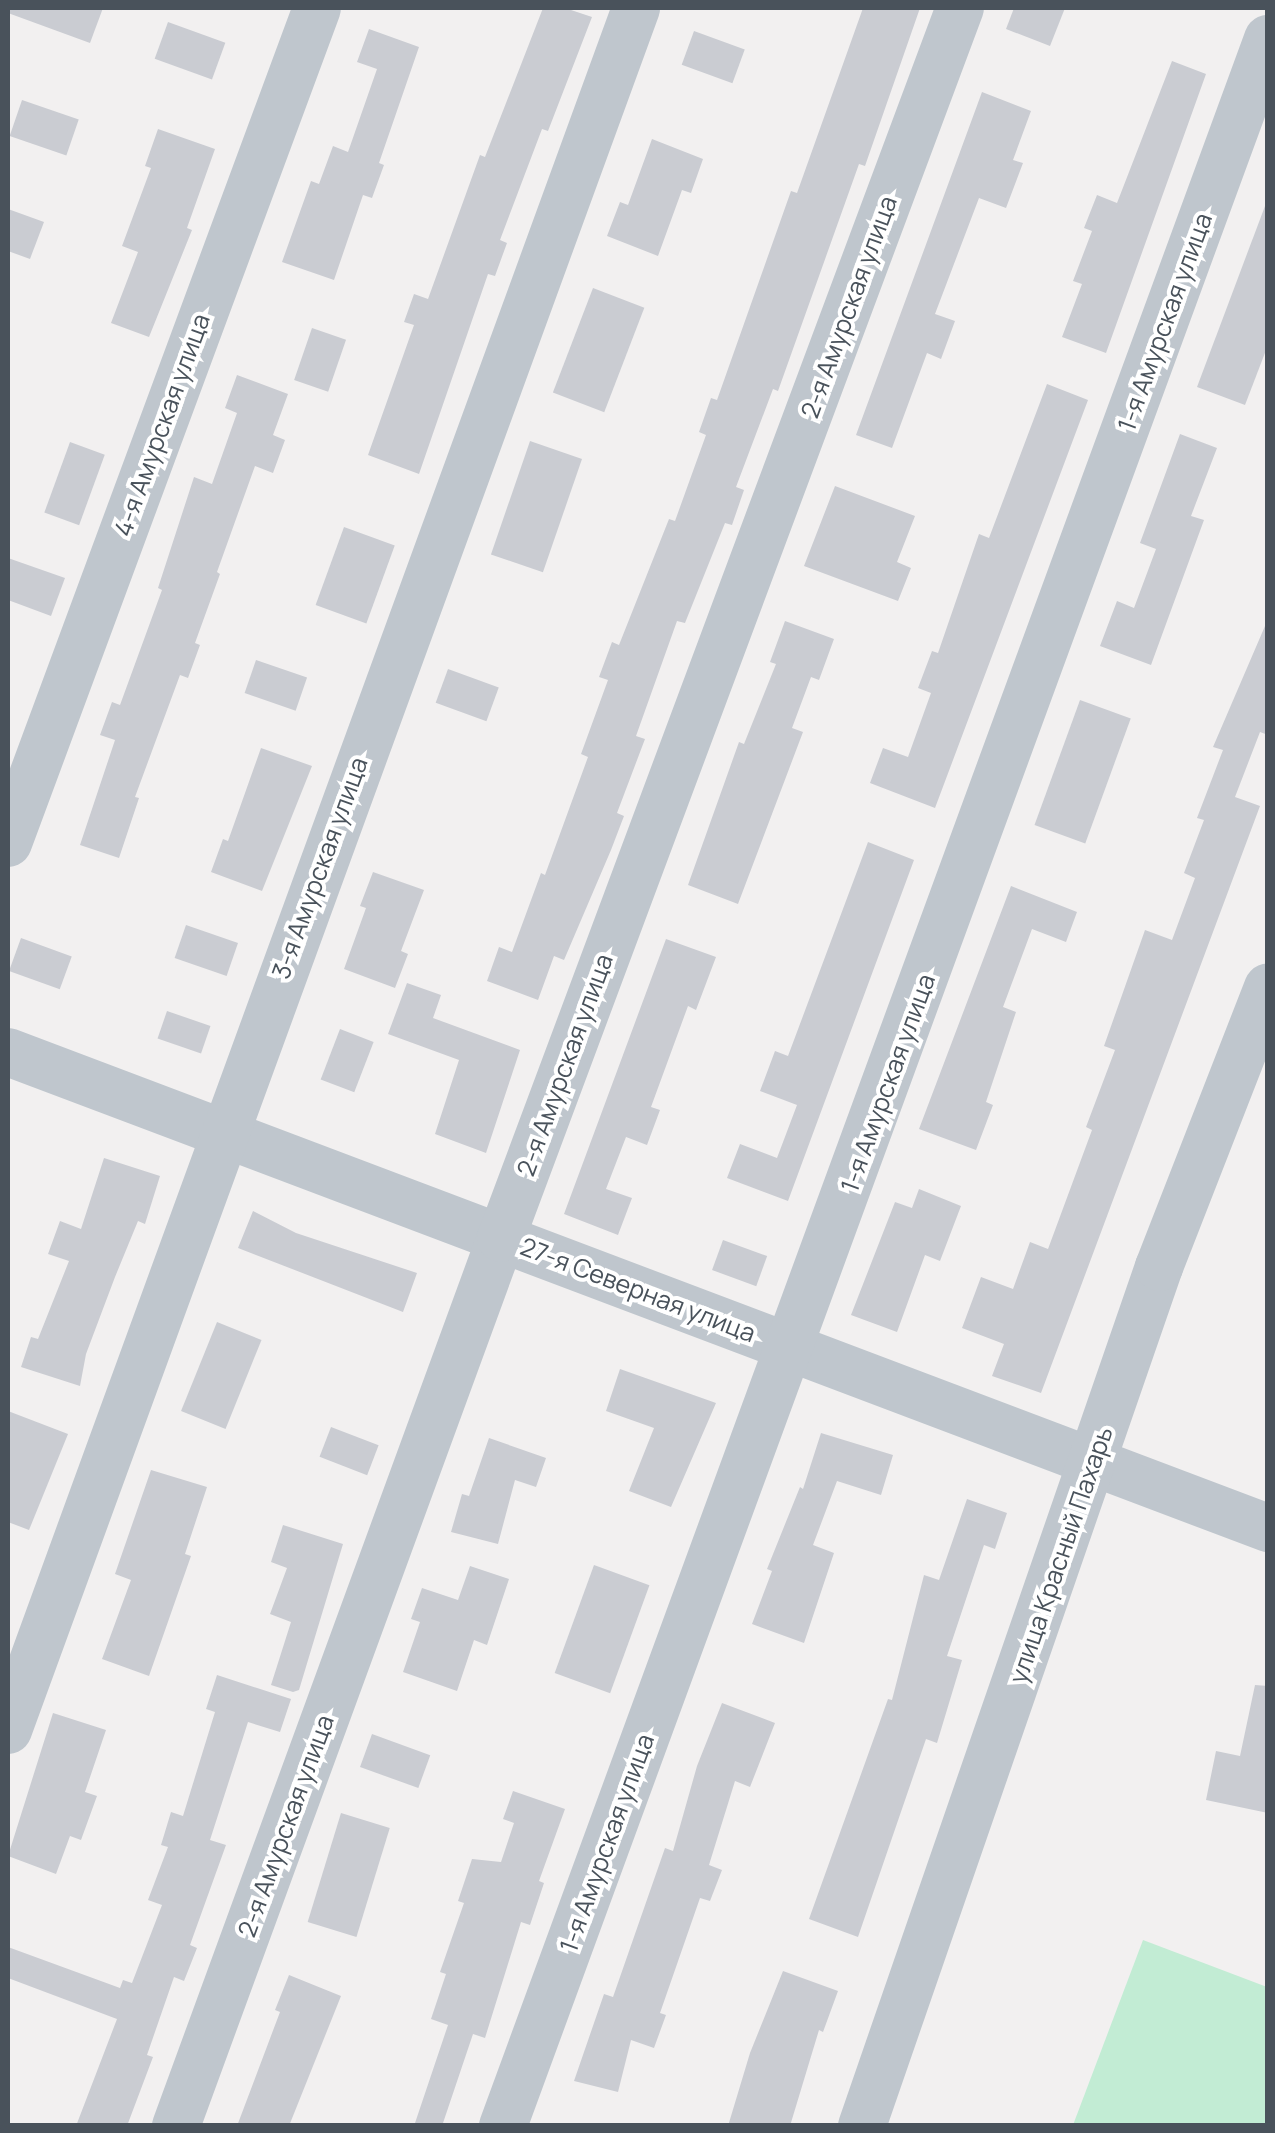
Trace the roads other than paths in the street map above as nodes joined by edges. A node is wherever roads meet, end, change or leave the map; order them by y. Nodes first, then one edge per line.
1 (317, 8) edge
2 (636, 8) edge
3 (960, 8) edge
4 (1268, 39) edge
5 (8, 843) edge
6 (1268, 987) edge
7 (8, 1052) edge
8 (223, 1134) junction
9 (501, 1238) junction
10 (791, 1348) junction
11 (1094, 1462) junction
12 (1268, 1528) edge
13 (8, 1730) edge
14 (176, 2126) edge
15 (503, 2126) edge
16 (862, 2126) edge

1 - 5 street, 4-я Амурская улица
2 - 8 street, 3-я Амурская улица
3 - 9 street, 2-я Амурская улица
4 - 10 street, 1-я Амурская улица
6 - 11 street, улица Красный Пахарь
7 - 8 street, 27-я Северная улица
8 - 9 street, 27-я Северная улица
8 - 13 street, 3-я Амурская улица
9 - 10 street, 27-я Северная улица
9 - 14 street, 2-я Амурская улица
10 - 11 street, 27-я Северная улица
10 - 15 street, 1-я Амурская улица
11 - 12 street, 27-я Северная улица
11 - 16 street, улица Красный Пахарь

